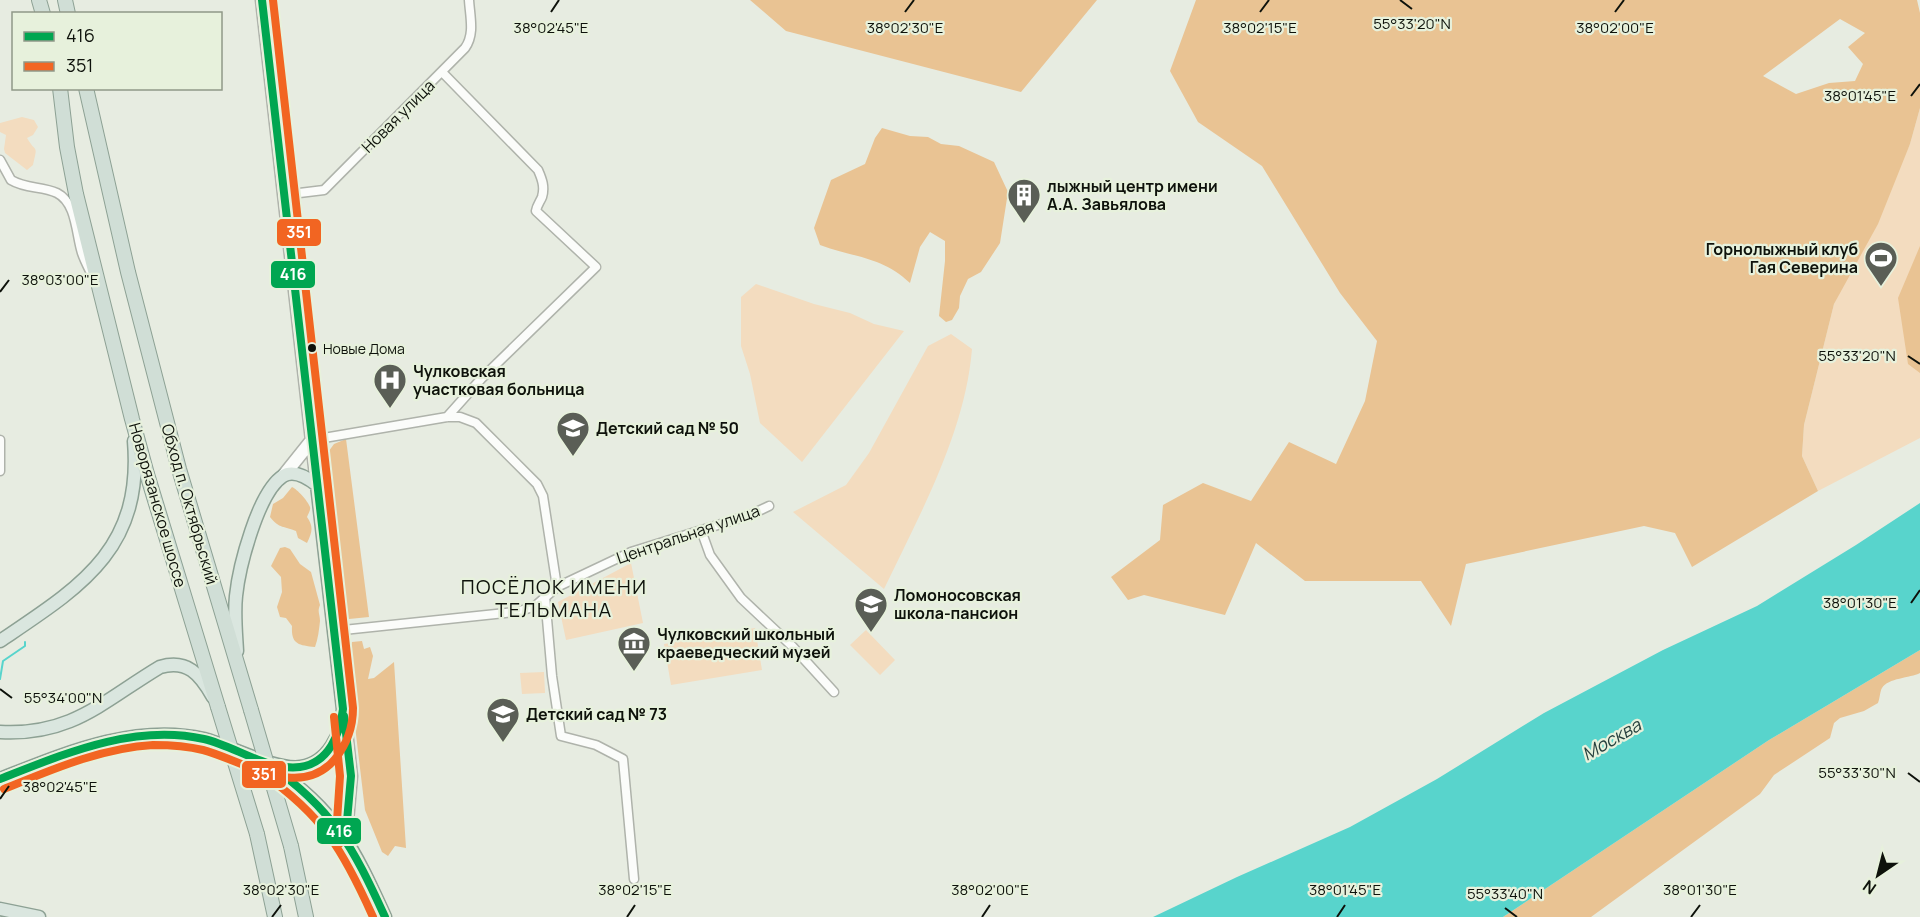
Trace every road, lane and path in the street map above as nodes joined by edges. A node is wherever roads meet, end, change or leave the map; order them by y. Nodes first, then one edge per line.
1 (261, 0) edge
2 (469, 0) edge
3 (442, 72) junction
4 (60, 90) edge
5 (86, 90) edge
6 (0, 160) edge
7 (284, 195) junction
8 (101, 295) junction
9 (447, 417) junction
10 (132, 419) junction
11 (0, 440) edge
12 (312, 440) junction
13 (0, 471) edge
14 (285, 475) junction
15 (317, 484) junction
16 (769, 506) dead end
17 (701, 530) junction
18 (557, 587) junction
19 (545, 596) junction
20 (334, 632) junction
21 (0, 641) edge
22 (238, 668) junction
23 (834, 692) dead end
24 (218, 707) junction
25 (343, 709) junction
26 (0, 732) edge
27 (252, 756) junction
28 (0, 779) edge
29 (349, 843) junction
30 (634, 879) dead end
31 (0, 909) edge
32 (39, 917) edge
33 (275, 917) edge
34 (306, 917) edge
35 (385, 917) edge

1 - 7 main road
2 - 3 street, Новая улица
3 - 7 street, Новая улица
3 - 9 street
4 - 8 highway, Новорязанское шоссе
5 - 22 highway, Обход п. Октябрьский
6 - 8 street
7 - 12 main road
8 - 10 highway, Новорязанское шоссе
9 - 12 street
9 - 18 street
10 - 21 main road
10 - 24 highway, Новорязанское шоссе
11 - 13 street
12 - 14 main road
12 - 15 main road
14 - 15 main road
14 - 22 main road
15 - 20 main road
16 - 17 street, Центральная улица
17 - 18 street, Центральная улица
17 - 23 street
18 - 19 street, Центральная улица
19 - 20 street, Центральная улица
19 - 30 street
20 - 25 main road
22 - 34 highway, Обход п. Октябрьский, bridge
24 - 26 main road
24 - 33 highway, Новорязанское шоссе, bridge
25 - 27 main road
25 - 29 main road
27 - 28 main road
27 - 29 main road
29 - 35 main road
31 - 32 main road

